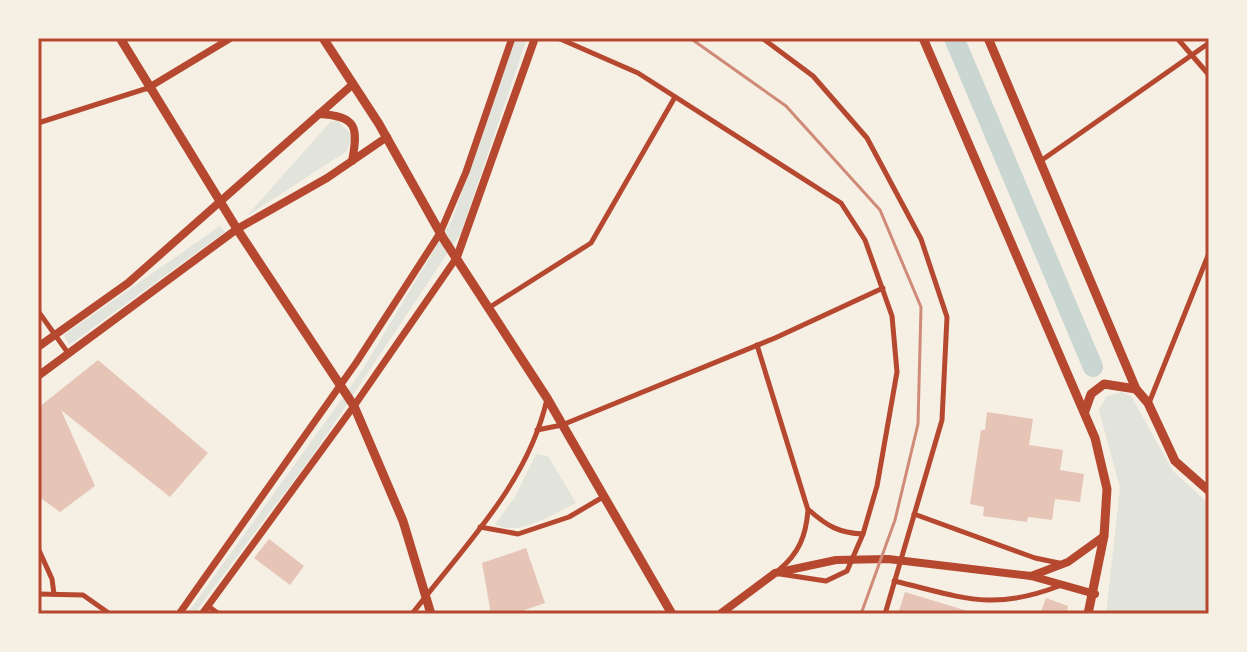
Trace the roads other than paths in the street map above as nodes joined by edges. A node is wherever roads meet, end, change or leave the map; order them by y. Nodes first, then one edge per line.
1 (120, 38) edge
2 (231, 38) edge
3 (323, 38) edge
4 (512, 38) edge
5 (535, 38) edge
6 (558, 38) edge
7 (762, 38) edge
8 (923, 38) edge
9 (988, 38) edge
10 (1177, 38) edge
11 (1209, 43) edge
12 (1192, 55) junction
13 (1209, 75) edge
14 (352, 85) junction
15 (148, 88) junction
16 (675, 97) junction
17 (319, 114) junction
18 (38, 123) edge
19 (387, 137) junction
20 (1042, 160) junction
21 (352, 161) junction
22 (220, 201) junction
23 (237, 229) junction
24 (440, 233) junction
25 (1209, 253) edge
26 (457, 257) junction
27 (883, 288) junction
28 (490, 307) junction
29 (38, 311) edge
30 (55, 335) junction
31 (757, 345) junction
32 (38, 347) edge
33 (68, 354) junction
34 (38, 376) edge
35 (342, 384) junction
36 (1136, 389) junction
37 (547, 398) junction
38 (1148, 403) junction
39 (354, 406) junction
40 (1084, 413) junction
41 (562, 425) junction
42 (537, 430) junction
43 (1209, 491) edge
44 (603, 497) junction
45 (808, 510) junction
46 (914, 514) junction
47 (480, 527) junction
48 (863, 534) junction
49 (1104, 536) junction
50 (38, 548) edge
51 (1068, 562) junction
52 (775, 573) junction
53 (1031, 576) junction
54 (894, 581) junction
55 (1059, 586) junction
56 (38, 594) edge
57 (54, 594) junction
58 (1095, 594) junction
59 (427, 595) junction
60 (208, 606) junction
61 (110, 614) edge
62 (179, 614) edge
63 (202, 614) edge
64 (219, 614) edge
65 (412, 614) edge
66 (431, 614) edge
67 (672, 614) edge
68 (720, 614) edge
69 (885, 614) edge
70 (1088, 614) edge

1 - 15 main road
2 - 15 street
3 - 14 main road
4 - 24 street
5 - 26 main road
6 - 16 street
7 - 46 street
8 - 40 main road
9 - 20 main road
10 - 12 street
11 - 12 street
12 - 13 street
12 - 20 street
14 - 17 main road
14 - 19 main road
15 - 18 street
15 - 22 main road
16 - 27 street
16 - 28 street
17 - 21 main road
17 - 22 main road
19 - 21 main road
19 - 24 main road
20 - 36 main road
21 - 23 main road
22 - 23 main road
22 - 30 main road
23 - 33 main road
23 - 35 main road
24 - 26 main road
24 - 35 street
25 - 38 street
26 - 28 main road
26 - 39 street
27 - 31 street
27 - 48 street
28 - 37 main road
29 - 30 street
30 - 32 main road
30 - 33 street
31 - 41 street
31 - 45 street
33 - 34 main road
35 - 39 main road
35 - 62 street
36 - 38 main road
36 - 40 main road
37 - 41 main road
37 - 42 street
38 - 43 main road
39 - 59 main road
39 - 60 street
40 - 49 main road
41 - 42 street
41 - 44 main road
42 - 47 street
44 - 47 street
44 - 67 main road
45 - 48 street
45 - 52 street
46 - 51 street
46 - 54 street
47 - 59 street
48 - 52 street
49 - 51 main road
49 - 58 main road
50 - 57 street
51 - 53 main road
52 - 53 main road
52 - 68 main road
53 - 55 main road
54 - 55 street
54 - 69 street
55 - 58 main road
56 - 57 street
57 - 61 street
58 - 70 main road
59 - 65 street
59 - 66 main road
60 - 63 street
60 - 64 street

